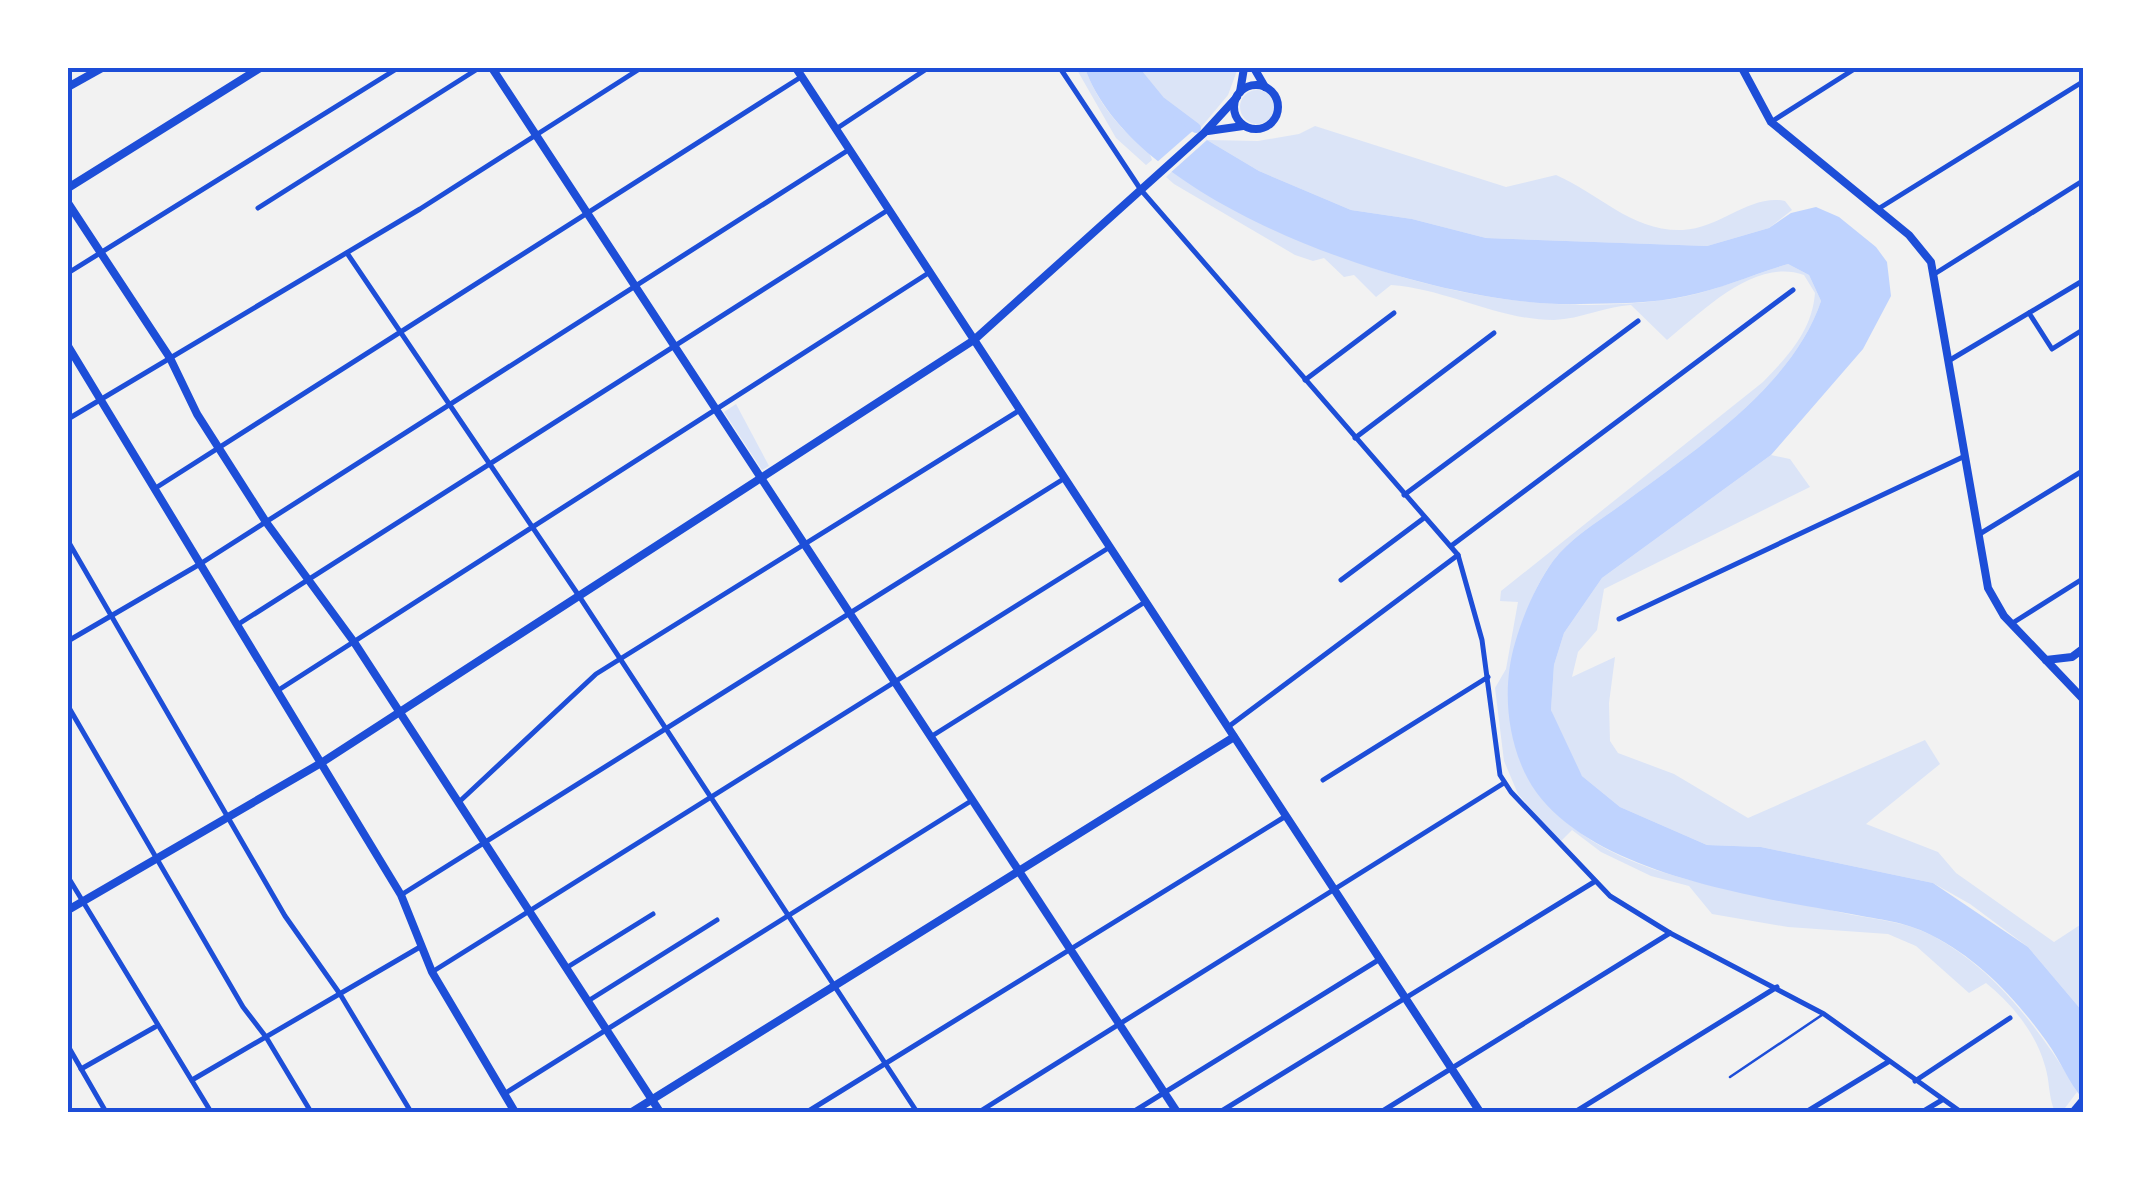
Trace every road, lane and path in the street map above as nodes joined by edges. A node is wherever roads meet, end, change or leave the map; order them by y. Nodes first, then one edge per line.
1 (102, 68) edge
2 (260, 68) edge
3 (398, 68) edge
4 (479, 68) edge
5 (492, 68) edge
6 (641, 68) edge
7 (796, 68) edge
8 (928, 68) edge
9 (1060, 68) edge
10 (1244, 68) edge
11 (1254, 68) edge
12 (1742, 68) edge
13 (1856, 68) edge
14 (802, 77) junction
15 (2084, 81) edge
16 (1265, 86) junction
17 (69, 88) edge
18 (1238, 95) junction
19 (1771, 122) junction
20 (1246, 126) junction
21 (836, 129) junction
22 (1203, 134) junction
23 (536, 136) junction
24 (850, 150) junction
25 (2084, 180) edge
26 (68, 188) edge
27 (1141, 190) junction
28 (68, 203) edge
29 (258, 208) dead end
30 (889, 210) junction
31 (1877, 210) junction
32 (586, 214) junction
33 (101, 252) junction
34 (347, 254) junction
35 (930, 272) junction
36 (1936, 272) junction
37 (68, 273) edge
38 (2084, 280) edge
39 (635, 286) junction
40 (1793, 290) dead end
41 (1394, 312) dead end
42 (2029, 312) junction
43 (1638, 321) dead end
44 (2084, 329) edge
45 (401, 332) junction
46 (1494, 333) dead end
47 (974, 340) junction
48 (68, 346) edge
49 (674, 346) junction
50 (170, 358) junction
51 (1950, 360) junction
52 (1305, 380) junction
53 (100, 400) junction
54 (450, 405) junction
55 (715, 410) junction
56 (1020, 410) junction
57 (68, 419) edge
58 (1355, 438) junction
59 (219, 448) junction
60 (1965, 456) junction
61 (490, 464) junction
62 (2084, 470) edge
63 (1065, 478) junction
64 (761, 479) junction
65 (154, 489) junction
66 (1404, 495) junction
67 (1424, 518) junction
68 (266, 522) junction
69 (532, 527) junction
70 (1978, 535) junction
71 (68, 541) edge
72 (804, 544) junction
73 (1450, 546) junction
74 (1110, 548) junction
75 (1458, 555) junction
76 (200, 564) junction
77 (2084, 578) edge
78 (309, 579) junction
79 (1341, 580) dead end
80 (580, 596) junction
81 (1146, 602) junction
82 (849, 614) junction
83 (111, 616) junction
84 (1619, 618) dead end
85 (2011, 624) junction
86 (237, 625) junction
87 (68, 642) edge
88 (354, 642) junction
89 (2084, 648) edge
90 (2072, 657) junction
91 (620, 659) junction
92 (2045, 660) junction
93 (1488, 677) junction
94 (2066, 681) junction
95 (894, 682) junction
96 (277, 691) junction
97 (2084, 700) edge
98 (68, 706) edge
99 (400, 712) junction
100 (1228, 727) junction
101 (666, 728) junction
102 (930, 737) junction
103 (1234, 738) junction
104 (321, 764) junction
105 (1323, 780) dead end
106 (1504, 783) junction
107 (711, 797) junction
108 (458, 802) junction
109 (971, 802) junction
110 (1286, 816) junction
111 (228, 817) junction
112 (484, 842) junction
113 (156, 858) junction
114 (1019, 872) junction
115 (68, 876) edge
116 (1594, 882) junction
117 (1334, 890) junction
118 (401, 895) junction
119 (82, 902) junction
120 (68, 910) edge
121 (529, 911) junction
122 (653, 914) dead end
123 (788, 916) junction
124 (717, 920) dead end
125 (1670, 932) junction
126 (420, 947) junction
127 (1070, 950) junction
128 (1380, 959) junction
129 (566, 968) junction
130 (432, 972) junction
131 (835, 986) junction
132 (1777, 988) junction
133 (340, 994) junction
134 (1405, 998) junction
135 (588, 1001) junction
136 (1824, 1014) junction
137 (2010, 1018) dead end
138 (1119, 1024) junction
139 (155, 1026) junction
140 (606, 1030) junction
141 (266, 1037) junction
142 (68, 1046) edge
143 (1888, 1062) junction
144 (886, 1064) junction
145 (81, 1069) junction
146 (1452, 1069) junction
147 (1730, 1077) dead end
148 (192, 1080) junction
149 (1915, 1081) junction
150 (1164, 1093) junction
151 (504, 1094) junction
152 (652, 1100) junction
153 (1942, 1100) junction
154 (2084, 1100) edge
155 (106, 1112) edge
156 (211, 1112) edge
157 (311, 1112) edge
158 (411, 1112) edge
159 (515, 1112) edge
160 (632, 1112) edge
161 (660, 1112) edge
162 (808, 1112) edge
163 (918, 1112) edge
164 (979, 1112) edge
165 (1133, 1112) edge
166 (1177, 1112) edge
167 (1220, 1112) edge
168 (1381, 1112) edge
169 (1480, 1112) edge
170 (1576, 1112) edge
171 (1806, 1112) edge
172 (1922, 1112) edge
173 (1961, 1112) edge
174 (2074, 1112) edge

1 - 17 main road
2 - 26 main road
3 - 33 street
4 - 29 street
5 - 23 main road
6 - 23 street
7 - 14 main road
8 - 21 street
9 - 27 street
10 - 18 main road
11 - 16 main road
12 - 19 main road
13 - 19 street
14 - 21 main road
14 - 32 street
15 - 31 street
16 - 18 main road
16 - 20 main road
18 - 20 main road
18 - 22 main road
19 - 31 main road
20 - 22 main road
21 - 24 main road
22 - 27 main road
23 - 32 main road
23 - 34 street
24 - 30 main road
24 - 39 street
25 - 36 street
27 - 47 main road
27 - 52 street
28 - 33 main road
30 - 35 main road
30 - 49 street
31 - 36 main road
32 - 39 main road
32 - 45 street
33 - 37 street
33 - 50 main road
34 - 45 street
34 - 50 street
35 - 47 main road
35 - 55 street
36 - 51 main road
38 - 42 street
39 - 49 main road
39 - 54 street
40 - 73 street
41 - 52 street
42 - 44 street
42 - 51 street
43 - 66 street
45 - 54 street
45 - 59 street
46 - 58 street
47 - 56 main road
47 - 64 main road
48 - 53 main road
49 - 55 main road
49 - 61 street
50 - 53 street
50 - 59 main road
51 - 60 main road
52 - 58 street
53 - 57 street
53 - 65 main road
54 - 61 street
54 - 68 street
55 - 64 main road
55 - 69 street
56 - 63 main road
56 - 72 street
58 - 66 street
59 - 65 street
59 - 68 main road
60 - 70 main road
60 - 84 street
61 - 69 street
61 - 78 street
62 - 70 street
63 - 74 main road
63 - 82 street
64 - 72 main road
64 - 80 main road
65 - 76 main road
66 - 67 street
67 - 73 street
67 - 79 street
68 - 76 street
68 - 78 main road
69 - 80 street
69 - 88 street
70 - 85 main road
71 - 83 street
72 - 82 main road
72 - 91 street
73 - 75 street
74 - 81 main road
74 - 95 street
75 - 93 street
75 - 100 street
76 - 83 street
76 - 86 main road
77 - 85 street
78 - 86 street
78 - 88 main road
80 - 91 street
80 - 99 main road
81 - 100 main road
81 - 102 street
82 - 95 main road
82 - 101 street
83 - 87 street
83 - 111 street
85 - 92 main road
86 - 96 main road
88 - 96 street
88 - 99 main road
89 - 90 main road
90 - 92 main road
90 - 94 main road
91 - 101 street
91 - 108 street
92 - 94 main road
93 - 105 street
93 - 106 street
94 - 97 main road
95 - 102 main road
95 - 107 street
96 - 104 main road
98 - 113 street
99 - 104 main road
99 - 108 main road
100 - 103 main road
101 - 107 street
101 - 112 street
102 - 109 main road
103 - 110 main road
103 - 114 main road
104 - 111 main road
104 - 118 main road
106 - 116 street
106 - 117 street
107 - 121 street
107 - 123 street
108 - 112 main road
109 - 114 main road
109 - 123 street
110 - 117 main road
110 - 127 street
111 - 113 main road
111 - 133 street
112 - 118 street
112 - 121 main road
113 - 119 main road
113 - 141 street
114 - 127 main road
114 - 131 main road
115 - 119 street
116 - 125 street
116 - 134 street
117 - 128 main road
117 - 138 street
118 - 126 main road
119 - 120 main road
119 - 139 street
121 - 129 main road
121 - 130 street
122 - 129 street
123 - 131 street
123 - 140 street
124 - 135 street
125 - 132 street
125 - 146 street
126 - 130 main road
126 - 133 street
127 - 138 main road
127 - 144 street
128 - 134 main road
128 - 150 street
129 - 135 main road
130 - 151 main road
131 - 144 street
131 - 152 main road
132 - 136 street
132 - 170 street
133 - 141 street
133 - 158 street
134 - 146 main road
134 - 167 street
135 - 140 main road
136 - 143 street
136 - 147 lane
137 - 149 street
138 - 150 main road
138 - 164 street
139 - 145 street
139 - 148 street
140 - 151 street
140 - 152 main road
141 - 148 street
141 - 157 street
142 - 145 street
143 - 149 street
143 - 171 street
144 - 162 street
144 - 163 street
145 - 155 street
146 - 168 street
146 - 169 main road
148 - 156 street
149 - 153 street
150 - 165 street
150 - 166 main road
151 - 159 main road
152 - 160 main road
152 - 161 main road
153 - 172 street
153 - 173 street
154 - 174 main road

